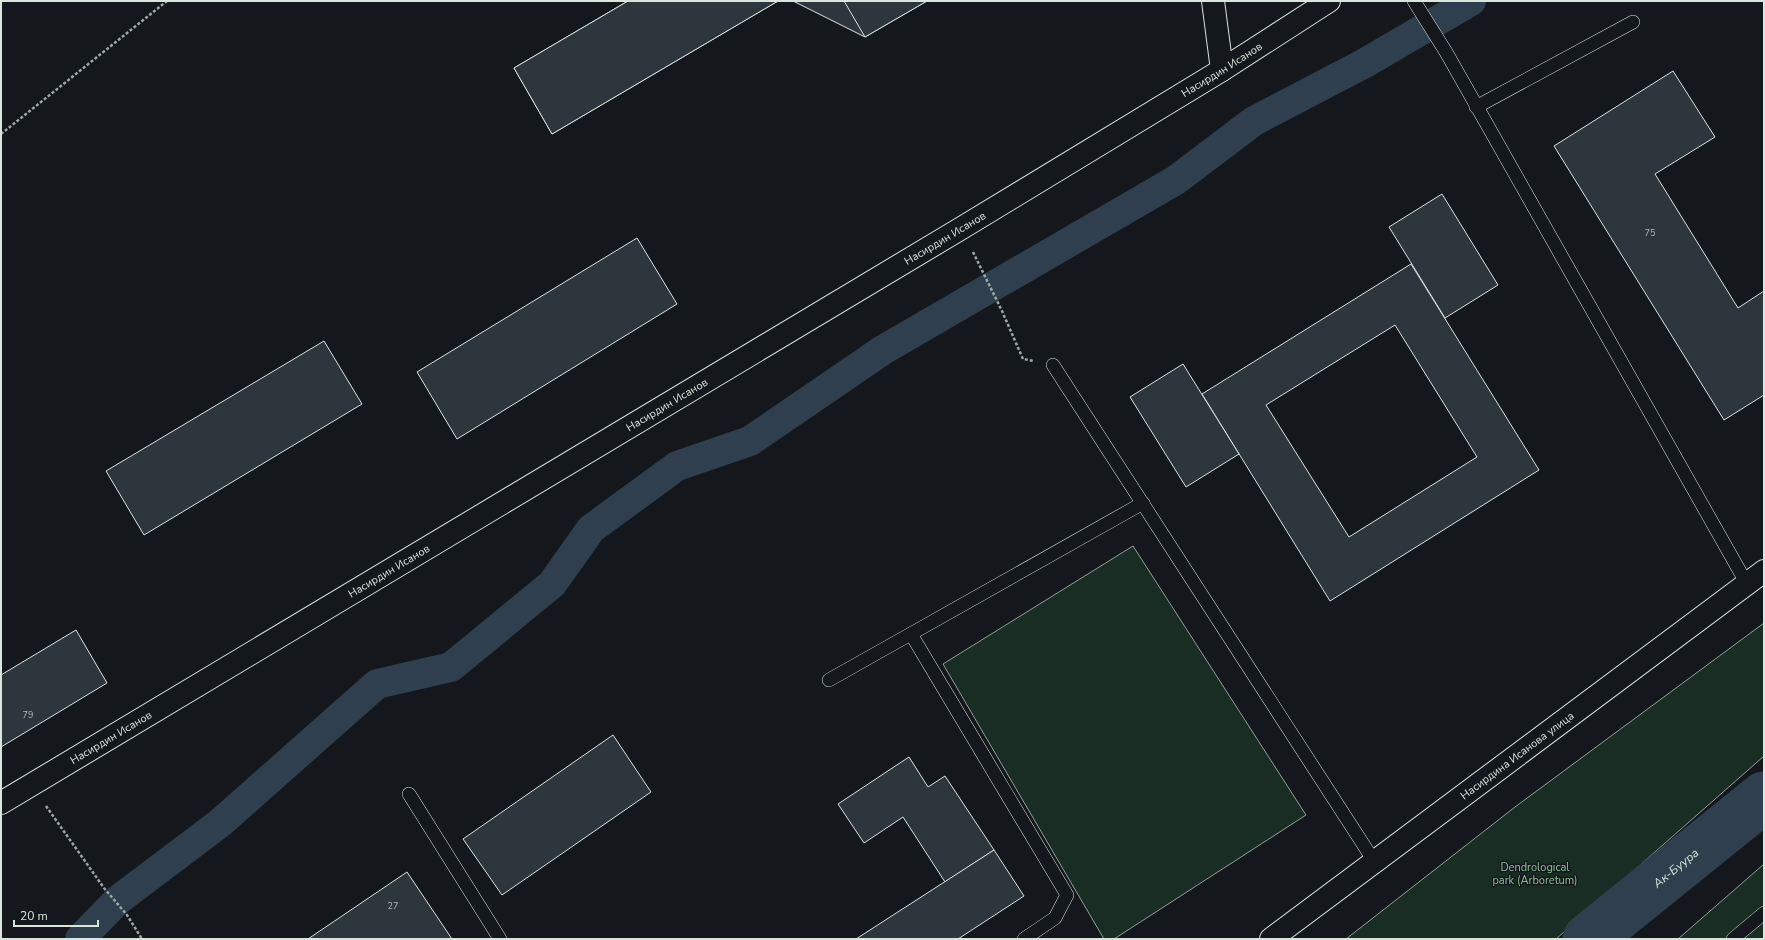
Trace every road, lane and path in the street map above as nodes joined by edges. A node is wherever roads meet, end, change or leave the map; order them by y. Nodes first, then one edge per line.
1 (167, 1) edge
2 (1213, 1) edge
3 (1329, 1) edge
4 (1415, 2) edge
5 (1633, 22) dead end
6 (1222, 70) junction
7 (1476, 107) junction
8 (1, 134) edge
9 (978, 262) dead end
10 (1053, 365) joint
11 (1143, 503) junction
12 (1764, 571) edge
13 (1747, 584) junction
14 (911, 634) junction
15 (829, 680) dead end
16 (31, 785) junction
17 (410, 794) dead end
18 (1, 803) edge
19 (1374, 861) junction
20 (1764, 913) edge
21 (142, 939) edge
22 (500, 939) edge
23 (1024, 939) edge
24 (1271, 939) edge
25 (1733, 939) edge

1 - 8 path
2 - 6 street
3 - 6 street, Насирдин Исанов
4 - 7 lane
5 - 7 lane
6 - 16 street, Насирдин Исанов
7 - 13 lane
9 - 10 path
10 - 11 lane
11 - 14 lane
11 - 19 lane
12 - 13 street, Насирдина Исанова улица
13 - 19 street, Насирдина Исанова улица
14 - 15 lane
14 - 23 lane
16 - 18 street, Насирдин Исанов
16 - 21 path
17 - 22 lane
19 - 24 street, Насирдина Исанова улица
20 - 25 lane

